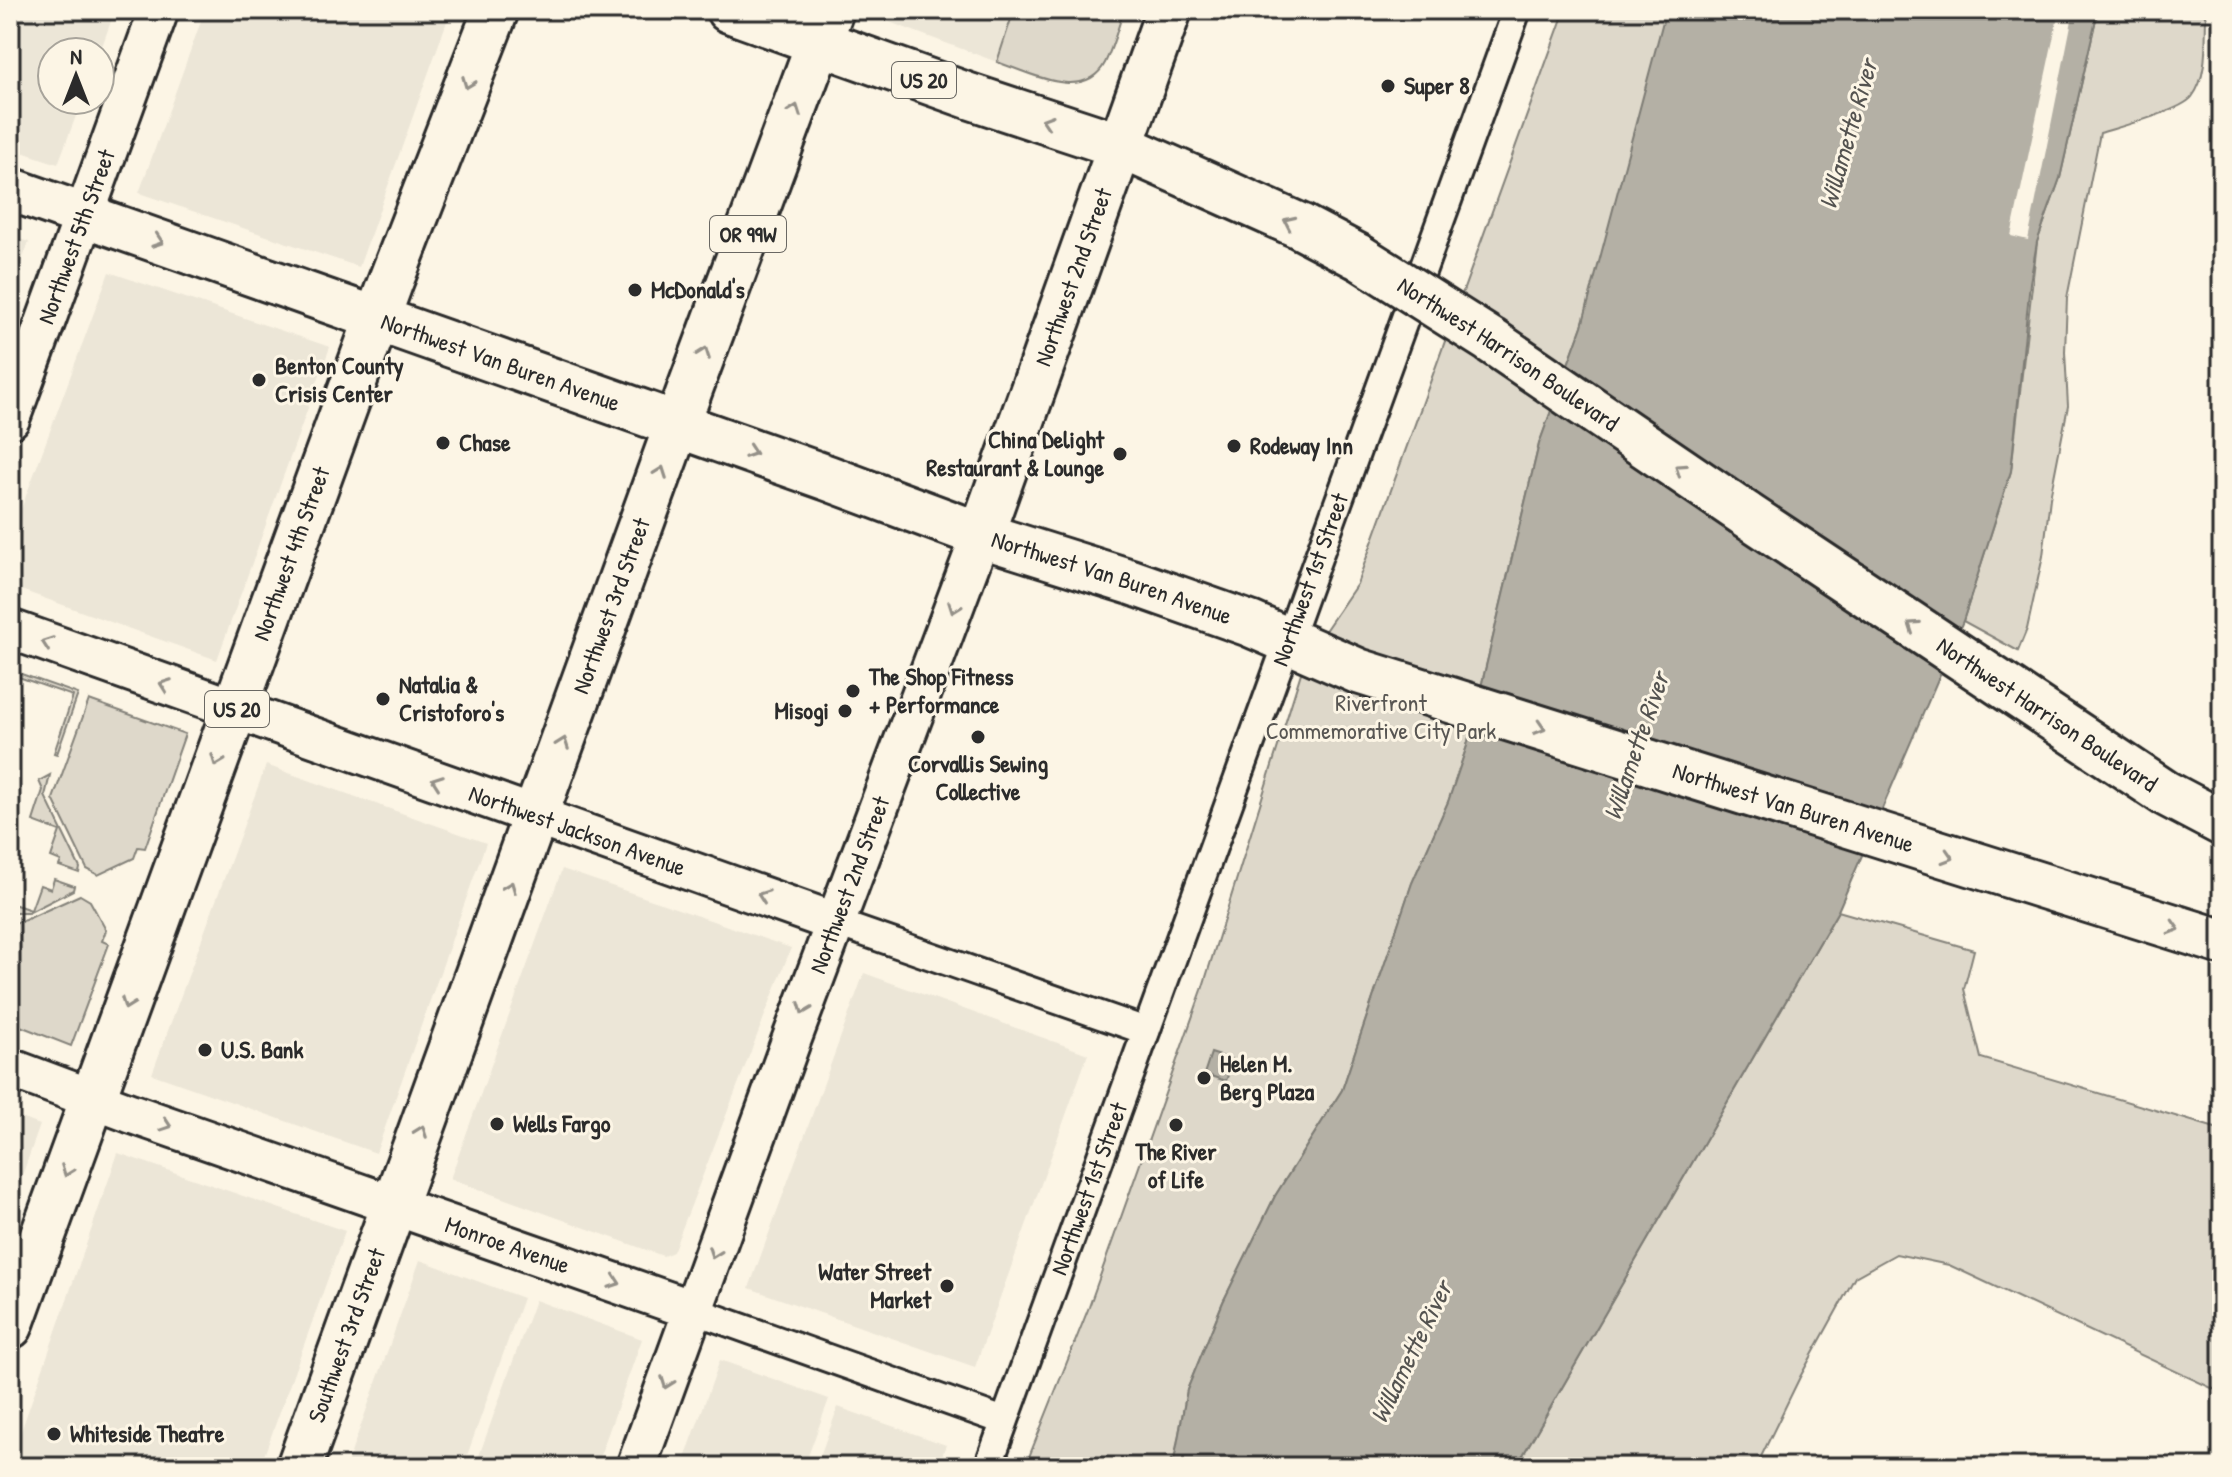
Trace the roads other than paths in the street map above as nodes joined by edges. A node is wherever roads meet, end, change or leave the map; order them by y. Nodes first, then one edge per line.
1 (159, 10) edge
2 (496, 10) edge
3 (729, 10) edge
4 (1169, 10) edge
5 (1517, 10) edge
6 (825, 26) edge
7 (1121, 146) junction
8 (10, 189) edge
9 (84, 215) junction
10 (378, 319) junction
11 (10, 419) edge
12 (678, 427) junction
13 (981, 535) junction
14 (10, 629) edge
15 (1276, 671) junction
16 (236, 710) junction
17 (537, 816) junction
18 (2222, 823) edge
19 (837, 923) junction
20 (2222, 942) edge
21 (1146, 1031) junction
22 (10, 1068) edge
23 (93, 1098) junction
24 (394, 1204) junction
25 (693, 1310) junction
26 (10, 1326) edge
27 (1004, 1421) junction
28 (299, 1467) edge
29 (636, 1467) edge
30 (988, 1467) edge

1 - 9 street, Northwest 5th Street
2 -> 10 highway, Northwest 4th Street / US 20
3 - 6 highway, Northwest Harrison Boulevard / US 20
4 - 7 highway, Northwest 2nd Street
5 - 15 street, Northwest 1st Street
7 -> 6 highway, Northwest Harrison Boulevard / US 20
12 -> 6 highway, Northwest 3rd Street / OR 99W
7 - 13 highway, Northwest 2nd Street
18 -> 7 highway, Northwest Harrison Boulevard / US 20, bridge
8 - 9 main road, Northwest Van Buren Avenue
9 -> 10 main road, Northwest Van Buren Avenue
9 - 11 street, Northwest 5th Street
10 - 12 highway, Northwest Van Buren Avenue
10 - 16 highway, Northwest 4th Street / US 20
12 -> 13 highway, Northwest Van Buren Avenue
17 -> 12 highway, Northwest 3rd Street
13 - 15 highway, Northwest Van Buren Avenue
13 -> 19 street, Northwest 2nd Street
16 -> 14 street, Northwest Jackson Avenue
15 -> 20 highway, Northwest Van Buren Avenue
15 - 21 street, Northwest 1st Street
17 -> 16 street, Northwest Jackson Avenue
16 -> 23 highway, Northwest 4th Street / US 20
19 -> 17 street, Northwest Jackson Avenue
24 -> 17 highway, Northwest 3rd Street
19 - 21 street, Northwest Jackson Avenue
19 -> 25 street, Northwest 2nd Street
21 - 27 street, Northwest 1st Street
22 - 23 street, Monroe Avenue
23 -> 24 street, Monroe Avenue
23 -> 26 highway, US 20
24 -> 25 street, Monroe Avenue
24 - 28 highway, Southwest 3rd Street
25 - 27 street, Monroe Avenue
25 -> 29 street, Northwest 2nd Street
27 - 30 street, Northwest 1st Street

